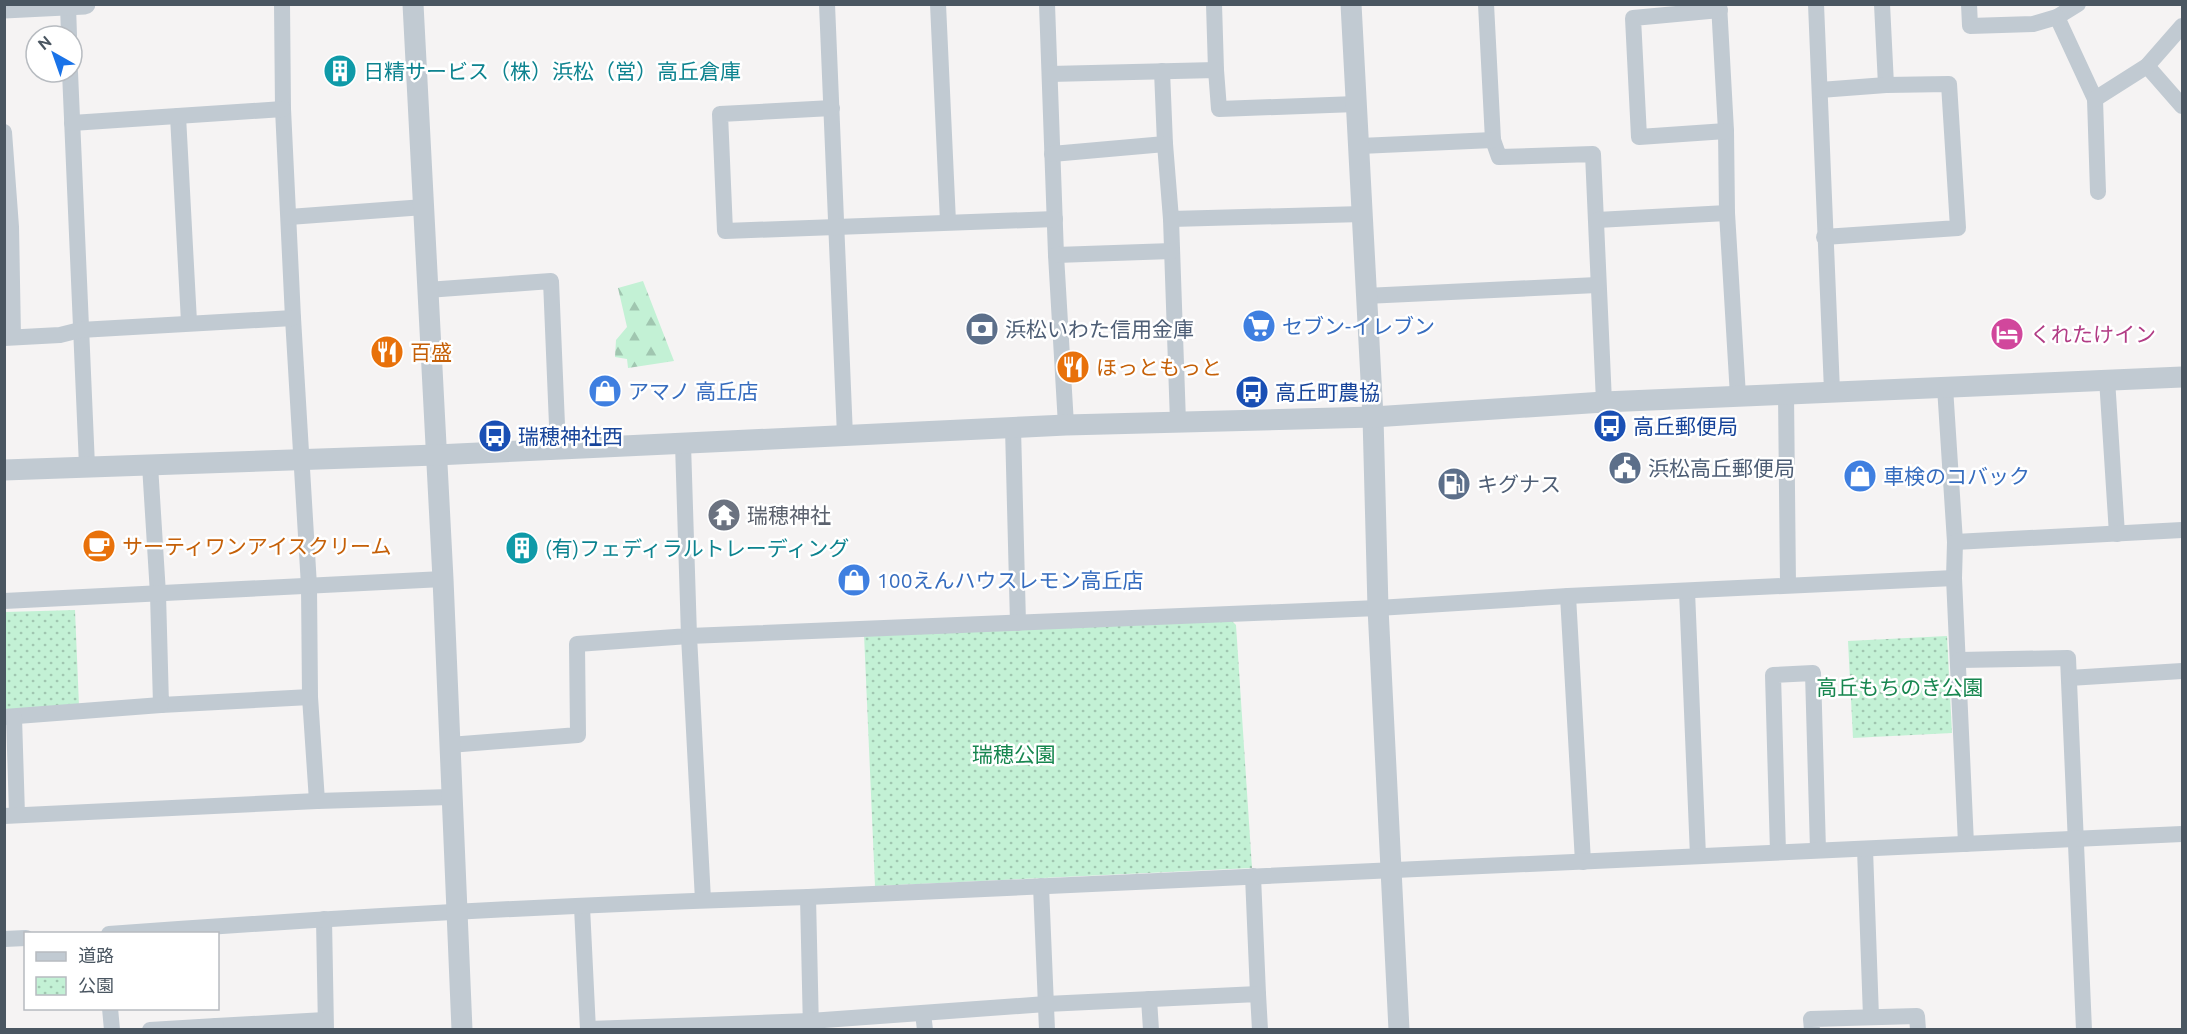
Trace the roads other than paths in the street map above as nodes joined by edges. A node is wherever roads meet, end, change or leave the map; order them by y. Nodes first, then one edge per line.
1 (282, 4) edge
2 (413, 4) edge
3 (826, 4) edge
4 (938, 4) edge
5 (1047, 4) edge
6 (1214, 4) edge
7 (1351, 4) edge
8 (1486, 4) edge
9 (1816, 4) edge
10 (1882, 4) edge
11 (1969, 4) edge
12 (2078, 4) edge
13 (76, 5) edge
14 (1719, 7) edge
15 (4, 8) edge
16 (2057, 17) junction
17 (72, 24) edge
18 (2182, 26) edge
19 (2147, 66) junction
20 (1216, 70) junction
21 (1162, 71) junction
22 (1050, 74) junction
23 (70, 84) edge
24 (1886, 85) junction
25 (1820, 90) junction
26 (2095, 99) junction
27 (1356, 104) junction
28 (2182, 106) edge
29 (832, 108) junction
30 (283, 109) junction
31 (178, 116) junction
32 (72, 123) junction
33 (1726, 131) junction
34 (4, 132) edge
35 (1493, 140) junction
36 (1165, 144) junction
37 (1360, 146) junction
38 (1052, 154) junction
39 (2098, 192) dead end
40 (424, 207) junction
41 (1363, 213) junction
42 (1727, 213) junction
43 (289, 217) junction
44 (1054, 219) junction
45 (1171, 219) junction
46 (1597, 220) junction
47 (948, 222) junction
48 (8, 227) edge
49 (835, 227) junction
50 (1824, 237) junction
51 (1172, 251) junction
52 (1056, 255) junction
53 (1598, 285) junction
54 (427, 290) junction
55 (1365, 296) junction
56 (293, 318) junction
57 (189, 322) junction
58 (80, 330) junction
59 (9, 338) edge
60 (2182, 377) edge
61 (2107, 379) junction
62 (1945, 387) junction
63 (1832, 391) junction
64 (1786, 394) junction
65 (1738, 396) junction
66 (1604, 402) junction
67 (1373, 417) junction
68 (1178, 422) junction
69 (1066, 425) junction
70 (1013, 428) junction
71 (845, 436) junction
72 (683, 444) junction
73 (558, 449) junction
74 (436, 455) junction
75 (302, 460) junction
76 (150, 465) junction
77 (87, 466) junction
78 (4, 470) edge
79 (2182, 531) edge
80 (2117, 534) junction
81 (1955, 542) junction
82 (1954, 578) junction
83 (442, 579) junction
84 (1788, 585) junction
85 (309, 586) junction
86 (1687, 591) junction
87 (158, 594) junction
88 (1568, 596) junction
89 (4, 601) edge
90 (1378, 608) junction
91 (1018, 623) junction
92 (689, 636) junction
93 (1959, 660) junction
94 (2182, 671) edge
95 (2069, 678) junction
96 (310, 697) junction
97 (161, 705) junction
98 (9, 717) edge
99 (449, 745) junction
100 (450, 797) junction
101 (317, 801) junction
102 (11, 816) edge
103 (2182, 834) edge
104 (2077, 840) junction
105 (1966, 844) junction
106 (1865, 849) junction
107 (1818, 850) junction
108 (1778, 852) junction
109 (1698, 856) junction
110 (1583, 862) junction
111 (1392, 871) junction
112 (1252, 876) junction
113 (1041, 886) junction
114 (808, 897) junction
115 (703, 900) junction
116 (582, 907) junction
117 (456, 912) junction
118 (324, 919) junction
119 (124, 932) edge
120 (24, 938) edge
121 (4, 939) edge
122 (1258, 994) junction
123 (1149, 999) junction
124 (1046, 1004) junction
125 (110, 1010) edge
126 (1871, 1017) junction
127 (924, 1022) edge
128 (326, 1025) edge
129 (811, 1025) edge
130 (706, 1027) edge
131 (216, 1028) edge
132 (112, 1029) edge
133 (150, 1029) edge
134 (462, 1029) edge
135 (588, 1029) edge
136 (1047, 1029) edge
137 (1151, 1029) edge
138 (1260, 1029) edge
139 (1399, 1029) edge
140 (1812, 1029) edge
141 (1918, 1029) edge
142 (2084, 1029) edge

1 - 30 street
2 - 40 street
3 - 29 street
4 - 47 street
5 - 22 street
6 - 20 street
7 - 27 street
8 - 35 street
9 - 25 street
10 - 24 street
11 - 16 street
12 - 16 street
13 - 15 street
13 - 17 street
14 - 33 street
14 - 33 street
16 - 26 street
18 - 19 street
19 - 26 street
19 - 28 street
20 - 21 street
20 - 27 street
21 - 22 street
21 - 36 street
22 - 38 street
23 - 32 street
24 - 25 street
24 - 50 street
25 - 50 street
26 - 39 street
27 - 37 street
29 - 49 street
29 - 49 street
30 - 31 street
30 - 43 street
31 - 32 street
31 - 57 street
32 - 58 street
33 - 42 street
34 - 48 street
35 - 37 street
35 - 46 street
36 - 38 street
36 - 45 street
37 - 41 street
38 - 44 street
40 - 43 street
40 - 54 street
41 - 45 street
41 - 55 street
42 - 46 street
42 - 65 street
43 - 56 street
44 - 47 street
44 - 52 street
45 - 51 street
46 - 53 street
47 - 49 street
48 - 59 street
49 - 71 street
50 - 63 street
51 - 52 street
51 - 68 street
52 - 69 street
53 - 55 street
53 - 66 street
54 - 73 street
54 - 74 street
55 - 67 street
56 - 57 street
56 - 75 street
57 - 58 street
58 - 59 street
58 - 77 street
60 - 61 street
61 - 62 street
61 - 80 street
62 - 63 street
62 - 81 street
63 - 64 street
64 - 65 street
64 - 84 street
65 - 66 street
66 - 67 street
67 - 68 street
67 - 90 street
68 - 69 street
69 - 70 street
70 - 71 street
70 - 91 street
71 - 72 street
72 - 73 street
72 - 92 street
73 - 74 street
74 - 75 street
74 - 83 street
75 - 76 street
75 - 85 street
76 - 77 street
76 - 87 street
77 - 78 street
79 - 80 street
80 - 81 street
81 - 82 street
82 - 84 street
82 - 93 street
83 - 85 street
83 - 99 street
84 - 86 street
85 - 87 street
85 - 96 street
86 - 88 street
86 - 109 street
87 - 89 street
87 - 97 street
88 - 90 street
88 - 110 street
90 - 91 street
90 - 111 street
91 - 92 street
92 - 99 street
92 - 115 street
93 - 95 street
93 - 105 street
94 - 95 street
95 - 104 street
96 - 97 street
96 - 101 street
97 - 98 street
98 - 102 street
99 - 100 street
100 - 101 street
100 - 117 street
101 - 102 street
103 - 104 street
104 - 105 street
104 - 142 street
105 - 106 street
106 - 107 street
106 - 126 street
107 - 108 street
107 - 108 street
108 - 109 street
109 - 110 street
110 - 111 street
111 - 112 street
111 - 139 street
112 - 113 street
112 - 122 street
113 - 114 street
113 - 124 street
114 - 115 street
114 - 129 street
115 - 116 street
116 - 117 street
116 - 135 street
117 - 118 street
117 - 134 street
118 - 119 street
118 - 128 street
120 - 121 street
122 - 123 street
122 - 138 street
123 - 124 street
123 - 137 street
124 - 127 street
124 - 136 street
125 - 132 street
126 - 140 street
126 - 141 street
127 - 129 street
128 - 131 street
129 - 130 street
130 - 135 street
131 - 133 street

